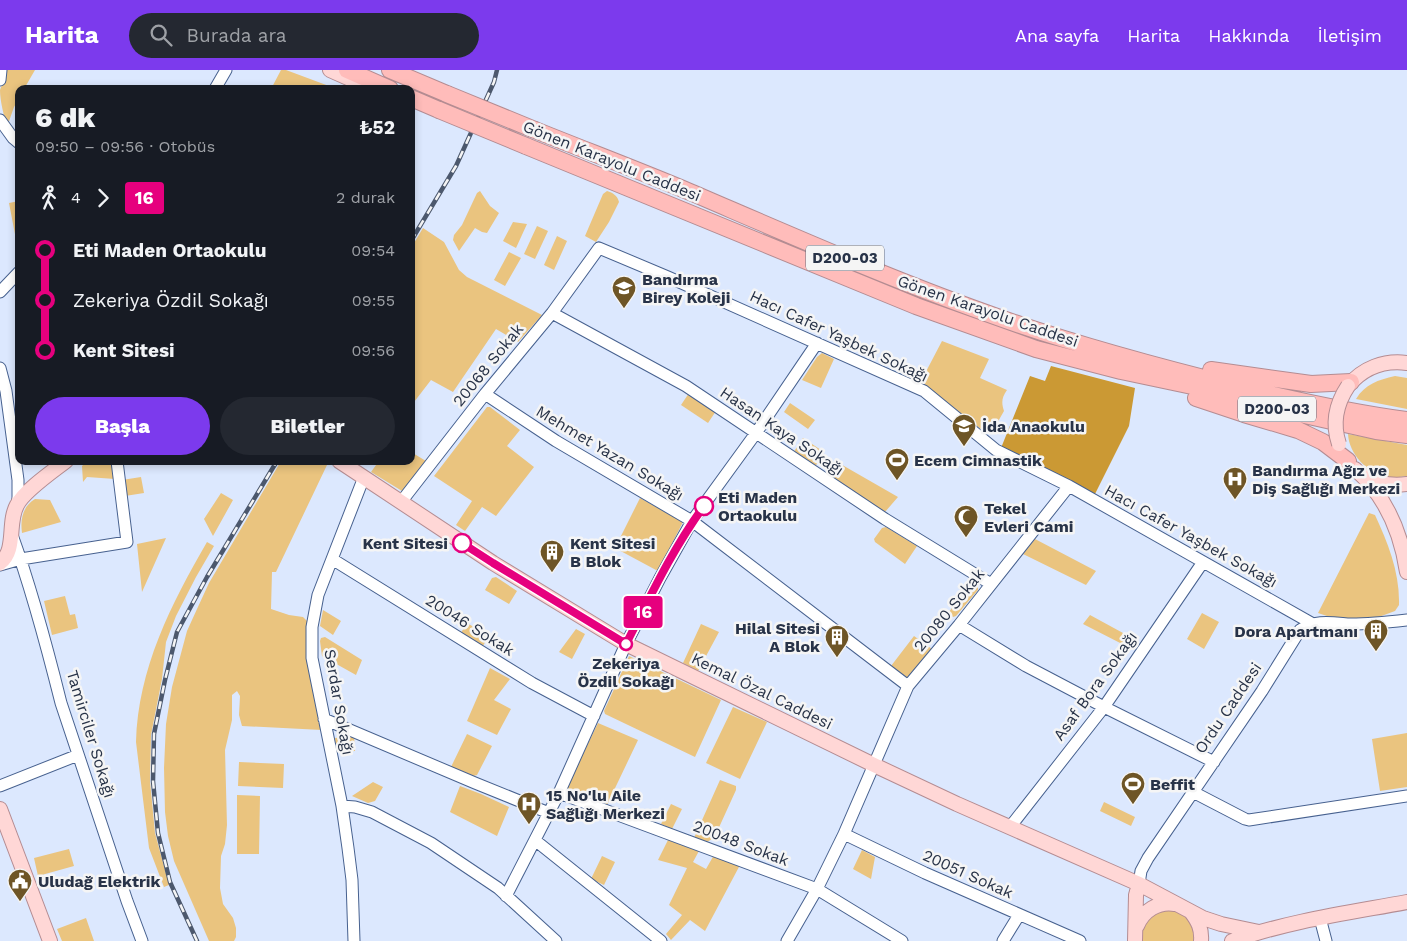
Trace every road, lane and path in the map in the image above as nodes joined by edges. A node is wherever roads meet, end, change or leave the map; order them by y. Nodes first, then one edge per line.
1 (226, 70) edge
2 (330, 70) edge
3 (347, 70) edge
4 (390, 70) edge
5 (404, 70) edge
6 (217, 85) edge
7 (364, 85) edge
8 (381, 85) edge
9 (447, 94) junction
10 (415, 100) edge
11 (415, 103) edge
12 (439, 110) junction
13 (0, 120) edge
14 (15, 140) edge
15 (599, 248) joint
16 (15, 276) edge
17 (0, 292) edge
18 (552, 312) junction
19 (817, 343) junction
20 (1407, 363) edge
21 (1162, 366) junction
22 (0, 368) edge
23 (1148, 377) junction
24 (1349, 384) junction
25 (485, 394) junction
26 (1407, 420) edge
27 (756, 433) junction
28 (1407, 435) edge
29 (15, 458) edge
30 (16, 465) edge
31 (61, 465) edge
32 (117, 465) edge
33 (345, 465) edge
34 (1352, 465) junction
35 (364, 477) junction
36 (18, 480) junction
37 (1407, 484) edge
38 (1069, 486) junction
39 (32, 488) junction
40 (401, 502) junction
41 (17, 505) junction
42 (692, 521) junction
43 (12, 535) junction
44 (20, 559) junction
45 (332, 559) junction
46 (1203, 562) junction
47 (0, 564) edge
48 (1407, 572) edge
49 (991, 584) junction
50 (1407, 620) edge
51 (1314, 624) junction
52 (959, 626) junction
53 (626, 644) junction
54 (908, 686) junction
55 (1104, 707) junction
56 (594, 716) junction
57 (324, 719) junction
58 (78, 755) junction
59 (1214, 762) junction
60 (874, 765) junction
61 (0, 786) edge
62 (1193, 792) junction
63 (559, 793) junction
64 (1407, 796) edge
65 (342, 806) junction
66 (0, 809) edge
67 (550, 813) junction
68 (1010, 827) junction
69 (844, 834) junction
70 (536, 841) junction
71 (1121, 876) junction
72 (1139, 884) junction
73 (817, 889) junction
74 (506, 896) junction
75 (1407, 902) edge
76 (1136, 907) junction
77 (1185, 909) junction
78 (1019, 915) junction
79 (1320, 918) junction
80 (1136, 926) junction
81 (1258, 932) junction
82 (50, 941) edge
83 (142, 941) edge
84 (354, 941) edge
85 (556, 941) edge
86 (661, 941) edge
87 (787, 941) edge
88 (902, 941) edge
89 (1003, 941) edge
90 (1080, 941) edge
91 (1136, 941) edge
92 (1201, 941) edge
93 (1232, 941) edge
94 (1326, 941) edge

1 - 6 street
2 - 7 main road
3 - 8 highway
4 - 9 highway, Gönen Karayolu Caddesi / D200-03
5 - 9 highway, D200-03
9 - 21 highway, Gönen Karayolu Caddesi / D200-03, bridge
10 - 12 highway, Gönen Karayolu Caddesi / D200-03
11 - 12 main road
12 - 23 highway, Gönen Karayolu Caddesi / D200-03, bridge
13 - 14 street
15 - 18 street, 20068 Sokak
15 - 19 street, Hacı Cafer Yaşbek Sokağı
16 - 17 street
18 - 25 street, 20068 Sokak
18 - 27 street, Hasan Kaya Sokağı
19 - 27 street
19 - 38 street, Hacı Cafer Yaşbek Sokağı
20 - 24 main road
21 - 24 highway
21 - 26 highway, Gönen Karayolu Caddesi / D200-03
22 - 29 street
23 - 28 highway, Gönen Karayolu Caddesi / D200-03
23 - 34 highway
24 - 34 main road, bridge
25 - 40 street, 20068 Sokak
25 - 42 street, Mehmet Yazan Sokağı
27 - 42 street
27 - 49 street, Hasan Kaya Sokağı
30 - 36 street
31 - 39 main road
32 - 44 street
33 - 35 main road, Kemal Özal Caddesi
34 - 37 main road
34 - 48 main road
35 - 40 main road, Kemal Özal Caddesi
35 - 45 street, Serdar Sokağı
36 - 39 street
36 - 41 street
38 - 46 street, Hacı Cafer Yaşbek Sokağı
38 - 49 street, 20080 Sokak
39 - 41 main road
40 - 53 main road, Kemal Özal Caddesi
41 - 43 main road, Tamirciler Sokağı
42 - 53 street
42 - 54 street, Mehmet Yazan Sokağı
43 - 44 street, Tamirciler Sokağı
43 - 47 main road, Tamirciler Sokağı
44 - 47 street
44 - 58 street, Tamirciler Sokağı
45 - 56 street, 20046 Sokak
45 - 57 street, Serdar Sokağı
46 - 51 street, Hacı Cafer Yaşbek Sokağı
46 - 55 street, Asaf Bora Sokağı
49 - 52 street, 20080 Sokak
50 - 51 street
51 - 59 street, Ordu Caddesi
52 - 54 street, 20080 Sokak
52 - 55 street
53 - 56 street
53 - 60 main road, Kemal Özal Caddesi
54 - 60 street, 20080 Sokak
55 - 59 street
55 - 68 street, Asaf Bora Sokağı
56 - 63 street
57 - 65 street, Serdar Sokağı
57 - 67 street
58 - 61 street
58 - 83 street, Tamirciler Sokağı
59 - 62 street, Ordu Caddesi
60 - 68 main road, Kemal Özal Caddesi
60 - 69 street, 20080 Sokak
62 - 64 street
62 - 72 street, Ordu Caddesi
63 - 67 street
63 - 73 street, 20048 Sokak
65 - 74 street
65 - 84 street, Serdar Sokağı
66 - 82 main road
67 - 70 street
68 - 71 main road, Kemal Özal Caddesi
69 - 73 street, 20080 Sokak
69 - 78 street, 20051 Sokak
70 - 74 street
70 - 86 street
71 - 72 main road, Kemal Özal Caddesi
71 - 76 main road
72 - 76 main road, Ordu Caddesi
72 - 77 main road, Kemal Özal Caddesi
73 - 87 street, 20080 Sokak
73 - 88 street, 20048 Sokak
74 - 85 street
75 - 79 main road
76 - 80 main road, Ordu Caddesi
77 - 80 main road
77 - 81 main road
77 - 92 main road
78 - 89 street
78 - 90 street, 20051 Sokak
79 - 81 main road
79 - 94 street
80 - 91 main road, Ordu Caddesi
81 - 93 main road

